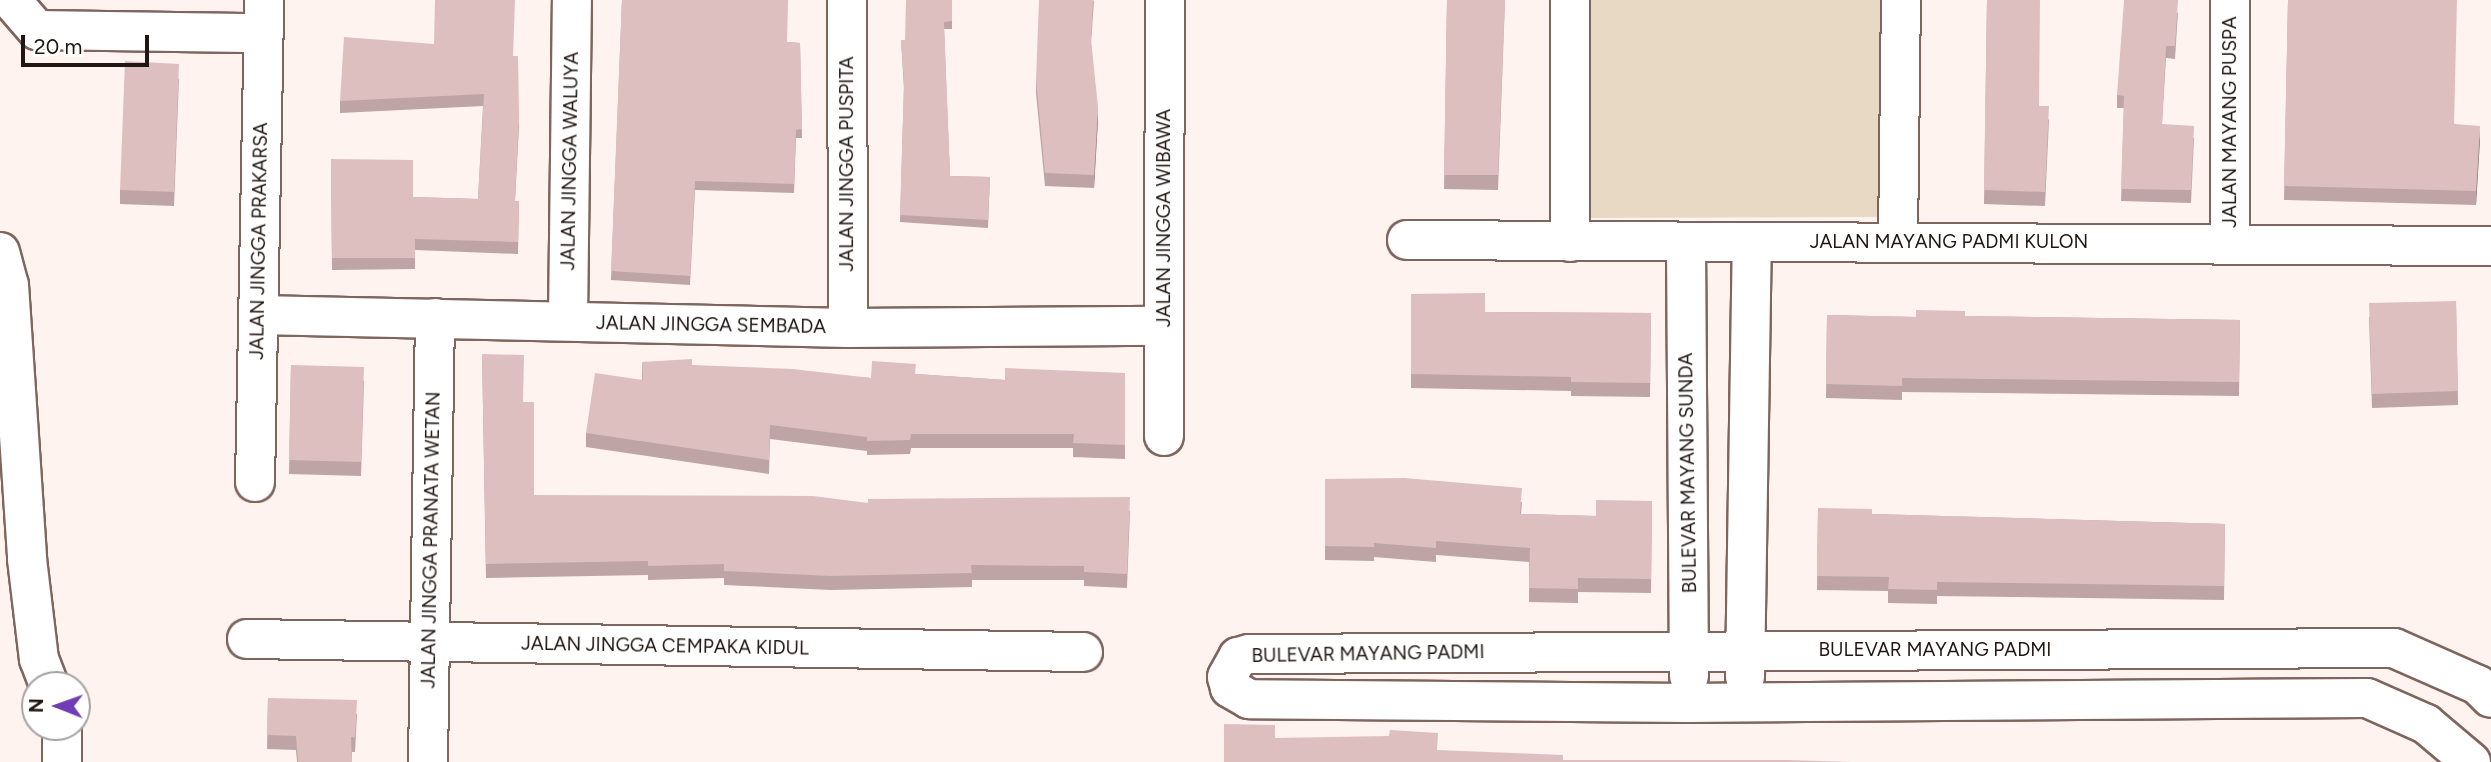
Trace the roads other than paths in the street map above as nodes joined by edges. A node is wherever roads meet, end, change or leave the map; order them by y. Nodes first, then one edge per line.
1 (11, 0) edge
2 (572, 0) edge
3 (847, 0) edge
4 (1165, 0) edge
5 (1570, 0) edge
6 (1901, 0) edge
7 (2230, 0) edge
8 (264, 17) edge
9 (1407, 240) dead end
10 (1898, 240) junction
11 (1570, 242) junction
12 (2230, 243) junction
13 (1686, 244) junction
14 (1752, 245) junction
15 (2491, 246) edge
16 (0, 252) edge
17 (258, 315) junction
18 (435, 318) junction
19 (568, 321) junction
20 (1164, 326) junction
21 (848, 328) junction
22 (1164, 436) dead end
23 (255, 482) dead end
24 (247, 639) dead end
25 (430, 642) junction
26 (1745, 651) junction
27 (1083, 652) dead end
28 (1690, 652) junction
29 (43, 671) edge
30 (2491, 698) edge
31 (1746, 702) junction
32 (1688, 703) junction
33 (62, 741) edge
34 (62, 762) edge
35 (428, 762) edge
36 (2471, 762) edge

1 - 8 street
2 - 19 street, JALAN JINGGA WALUYA
3 - 21 street, JALAN JINGGA PUSPITA
4 - 20 street, JALAN JINGGA WIBAWA
5 - 11 street
6 - 10 street
7 - 12 street, JALAN MAYANG PUSPA
8 - 17 street, JALAN JINGGA PRAKARSA
9 - 11 street, JALAN MAYANG PADMI KULON
10 - 12 street, JALAN MAYANG PADMI KULON
10 - 14 street, JALAN MAYANG PADMI KULON
11 - 13 street, JALAN MAYANG PADMI KULON
12 - 15 street, JALAN MAYANG PADMI KULON
13 - 14 street, JALAN MAYANG PADMI KULON
13 - 28 street, BULEVAR MAYANG SUNDA
14 - 26 street
16 - 29 street
17 - 18 street, JALAN JINGGA SEMBADA
17 - 23 street, JALAN JINGGA PRAKARSA
18 - 19 street, JALAN JINGGA SEMBADA
18 - 25 street, JALAN JINGGA PRANATA WETAN
19 - 21 street, JALAN JINGGA SEMBADA
20 - 21 street, JALAN JINGGA SEMBADA
20 - 22 street, JALAN JINGGA WIBAWA
24 - 25 street, JALAN JINGGA CEMPAKA KIDUL
25 - 27 street, JALAN JINGGA CEMPAKA KIDUL
25 - 35 street, JALAN JINGGA PRANATA WETAN
26 - 28 street, BULEVAR MAYANG PADMI
26 - 30 street, BULEVAR MAYANG PADMI
26 - 31 street
28 - 32 street, BULEVAR MAYANG SUNDA
28 - 32 street, BULEVAR MAYANG PADMI
31 - 32 street, BULEVAR MAYANG PADMI
31 - 36 street, BULEVAR MAYANG PADMI
33 - 34 street

